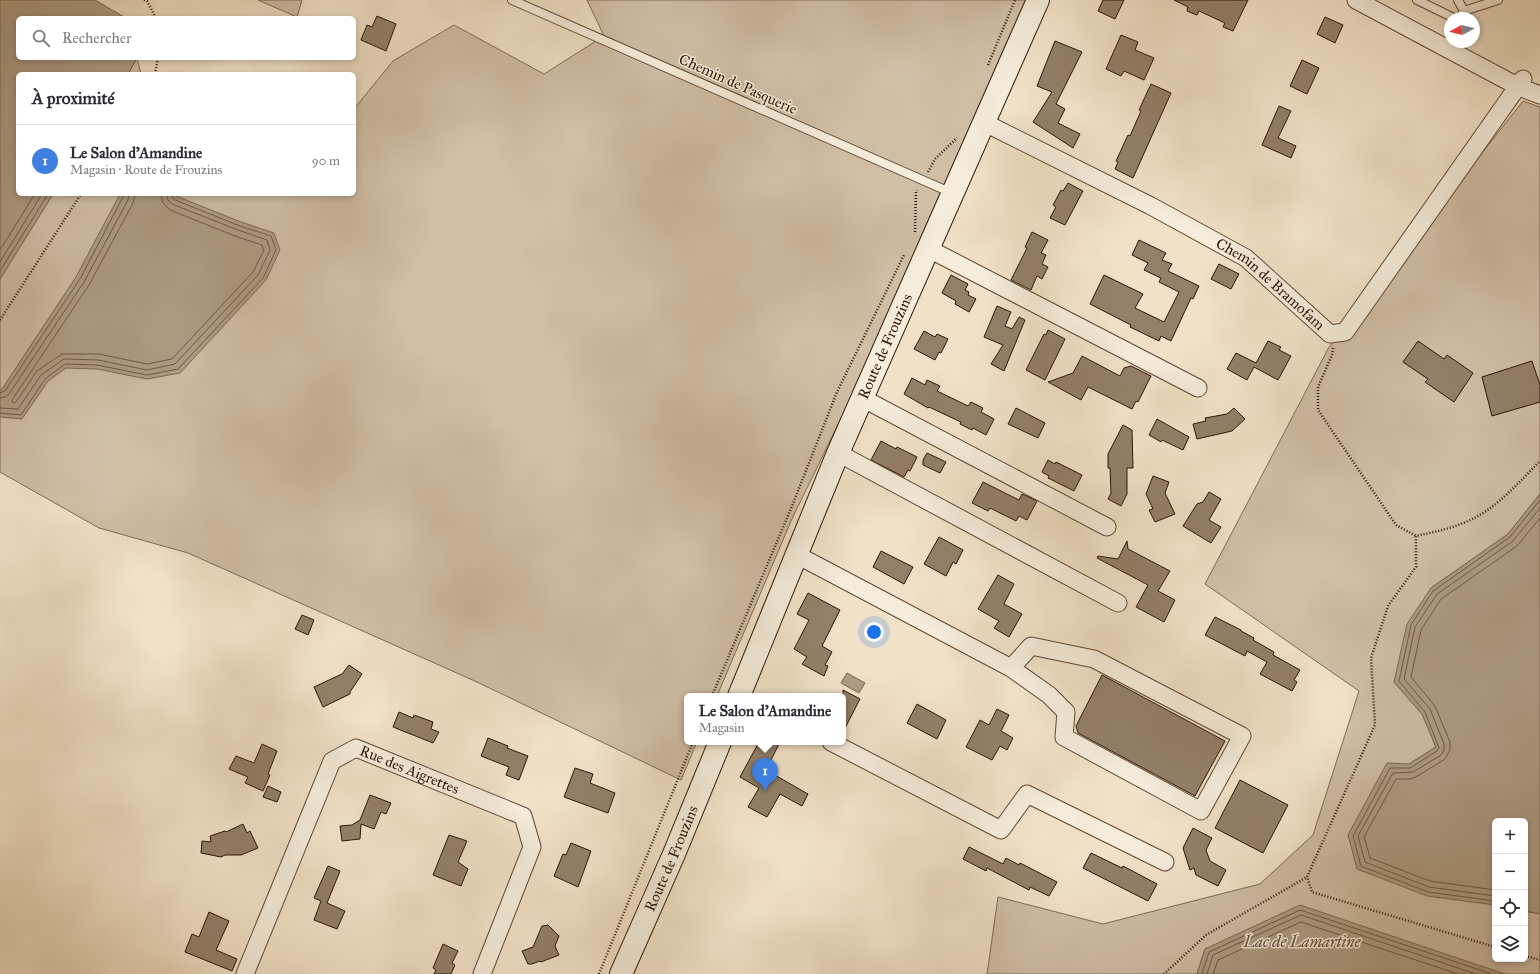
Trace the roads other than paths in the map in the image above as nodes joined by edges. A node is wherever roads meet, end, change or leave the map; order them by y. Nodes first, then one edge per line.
1 (512, 0) edge
2 (1038, 0) edge
3 (1356, 0) edge
4 (1417, 0) edge
5 (1458, 0) edge
6 (1498, 0) edge
7 (1483, 3) edge
8 (1461, 12) edge
9 (1467, 12) edge
10 (1444, 13) edge
11 (1521, 83) junction
12 (1540, 95) edge
13 (985, 123) junction
14 (953, 194) junction
15 (920, 244) junction
16 (1198, 388) dead end
17 (862, 398) junction
18 (838, 453) junction
19 (1107, 527) dead end
20 (797, 555) junction
21 (1118, 603) dead end
22 (1011, 668) junction
23 (741, 693) edge
24 (719, 745) edge
25 (837, 745) edge
26 (1165, 862) dead end
27 (245, 974) edge
28 (482, 974) edge
29 (620, 974) edge

1 - 14 lane, Chemin de Pasquerie
2 - 13 main road, Route de Frouzins
3 - 11 street
4 - 10 lane
5 - 8 lane
6 - 7 lane
7 - 9 lane
11 - 12 street
11 - 13 street, Chemin de Bramofam
13 - 14 main road, Route de Frouzins
14 - 15 main road, Route de Frouzins
15 - 16 street
15 - 17 main road, Route de Frouzins
17 - 18 main road, Route de Frouzins
17 - 19 street
18 - 20 main road, Route de Frouzins
18 - 21 street
20 - 22 street
20 - 23 main road, Route de Frouzins
22 - 22 street
24 - 29 main road, Route de Frouzins
25 - 26 street
27 - 28 street, Rue des Aigrettes

